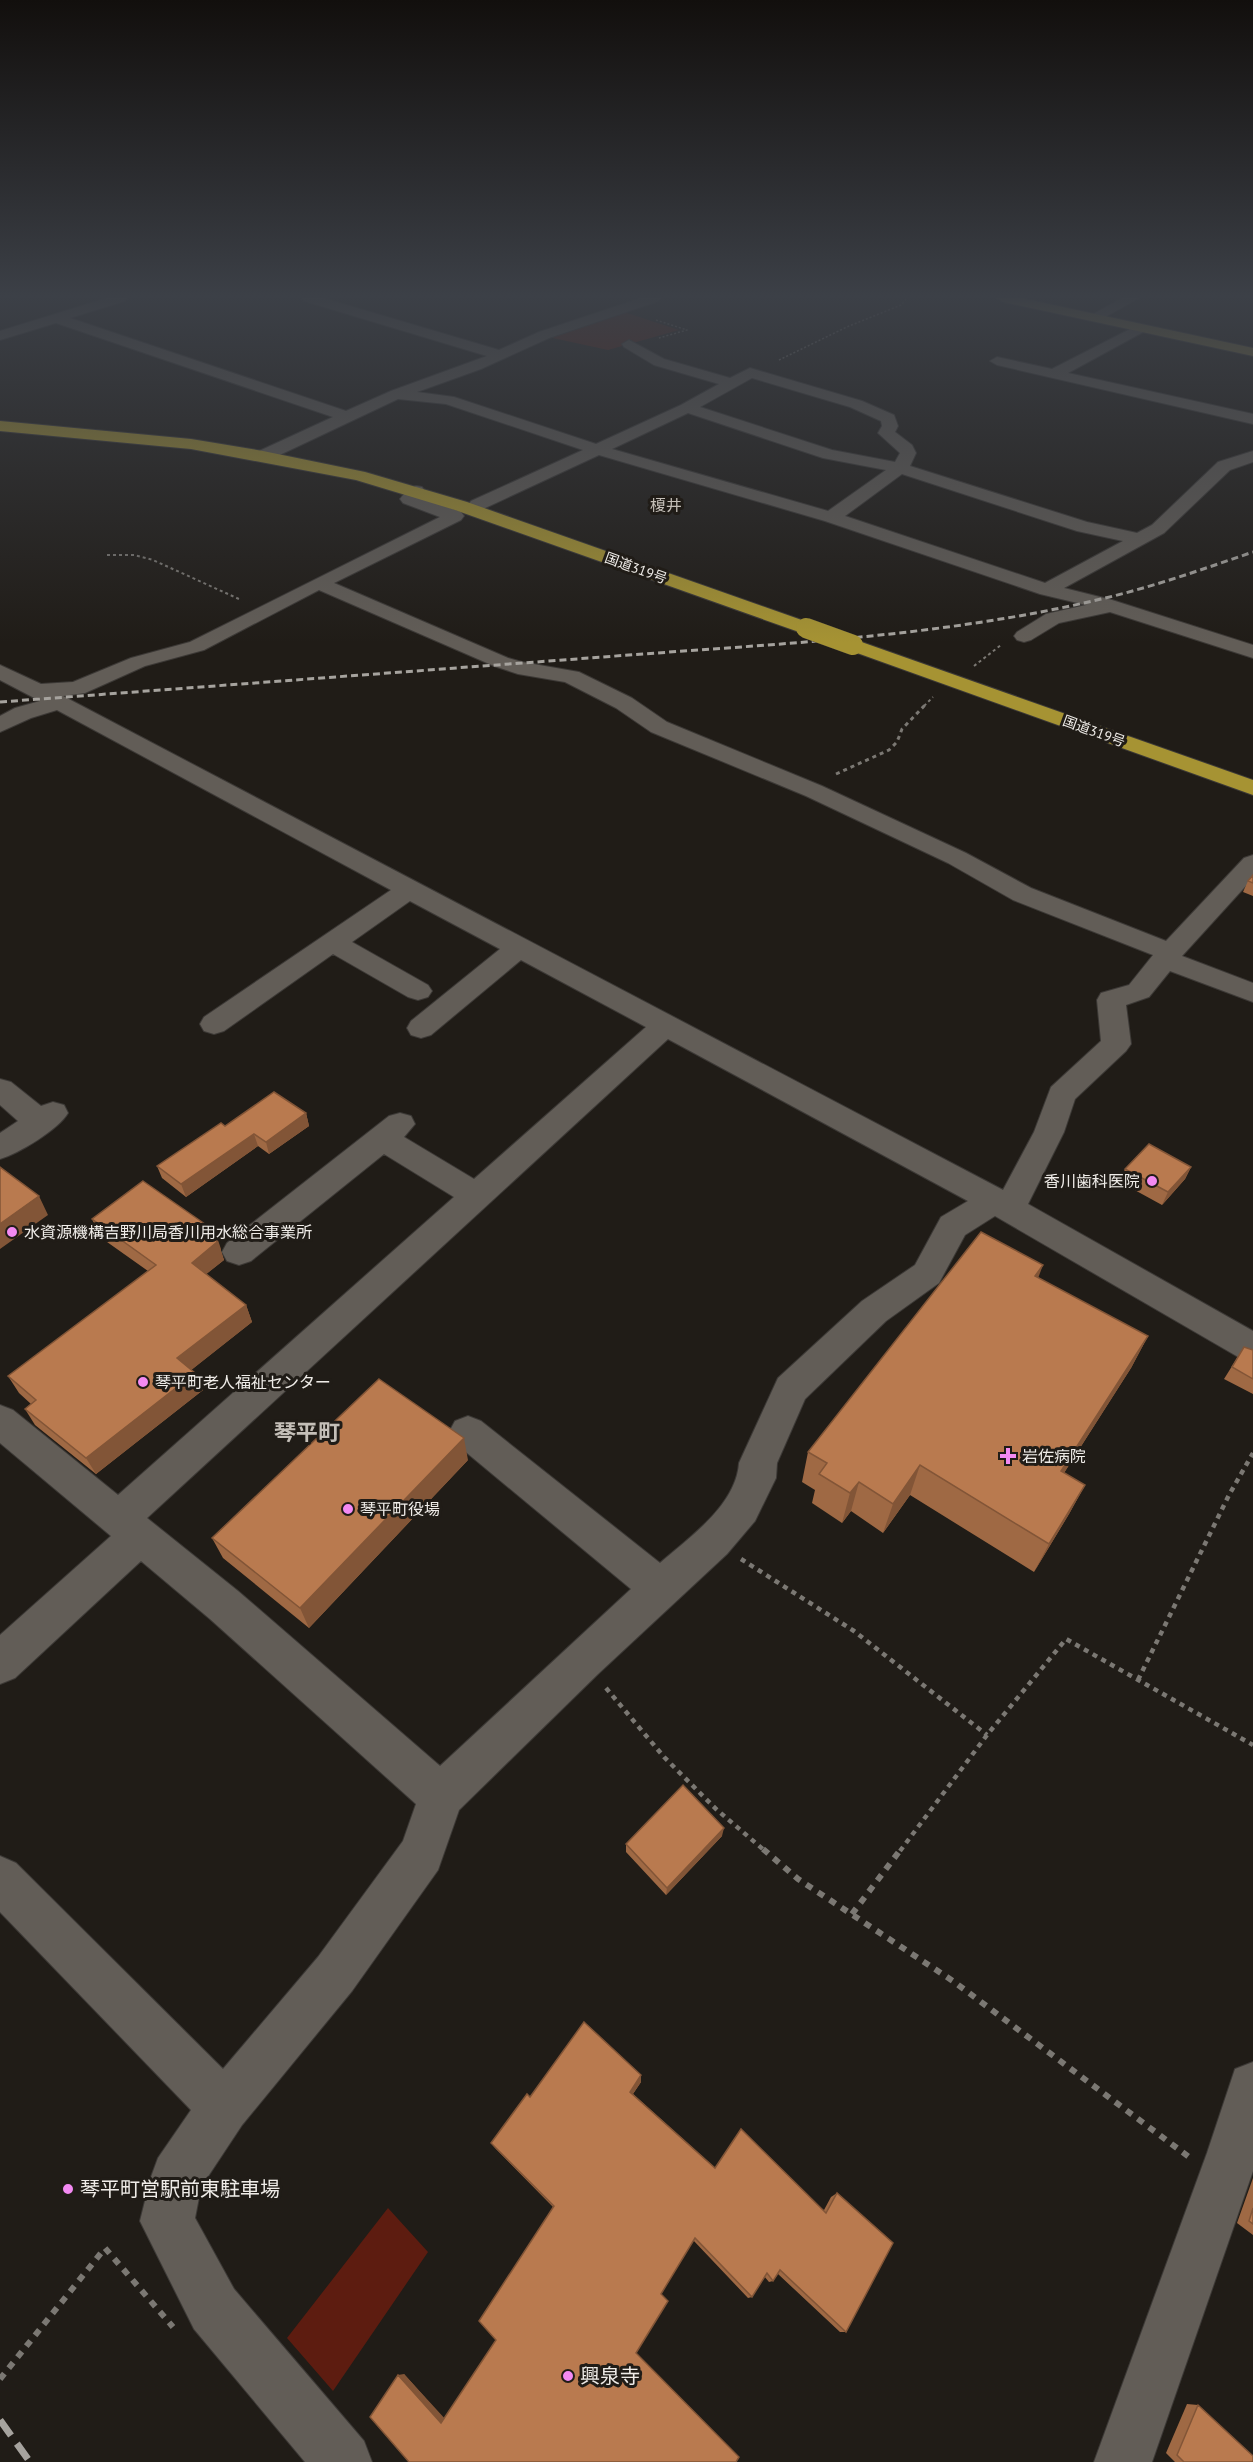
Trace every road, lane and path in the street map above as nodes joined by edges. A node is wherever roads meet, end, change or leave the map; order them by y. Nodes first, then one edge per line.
1 (336, 413) edge
2 (352, 413) edge
3 (487, 413) edge
4 (677, 413) edge
5 (702, 413) edge
6 (876, 413) edge
7 (1227, 413) edge
8 (345, 416) junction
9 (1253, 419) edge
10 (0, 426) edge
11 (598, 450) junction
12 (263, 456) junction
13 (1253, 456) edge
14 (900, 468) junction
15 (416, 491) junction
16 (477, 505) dead end
17 (831, 517) junction
18 (1140, 539) junction
19 (107, 555) dead end
20 (318, 583) junction
21 (1047, 590) junction
22 (1110, 606) junction
23 (263, 610) junction
24 (1077, 613) junction
25 (1024, 636) dead end
26 (1209, 637) junction
27 (1253, 652) edge
28 (0, 671) edge
29 (938, 693) dead end
30 (47, 697) junction
31 (0, 725) edge
32 (1253, 788) edge
33 (814, 791) junction
34 (1253, 863) edge
35 (410, 889) junction
36 (332, 942) junction
37 (520, 947) junction
38 (1167, 955) junction
39 (418, 991) dead end
40 (1253, 993) edge
41 (214, 1024) dead end
42 (667, 1024) junction
43 (421, 1028) dead end
44 (0, 1089) edge
45 (0, 1148) edge
46 (477, 1196) junction
47 (1002, 1205) junction
48 (239, 1252) dead end
49 (1253, 1348) edge
50 (0, 1420) edge
51 (468, 1432) dead end
52 (1253, 1453) edge
53 (129, 1528) junction
54 (713, 1541) junction
55 (661, 1588) junction
56 (583, 1660) junction
57 (0, 1664) edge
58 (1138, 1680) junction
59 (987, 1735) junction
60 (1253, 1745) edge
61 (441, 1796) junction
62 (0, 1880) edge
63 (852, 1914) junction
64 (1253, 2087) edge
65 (224, 2107) junction
66 (1223, 2182) junction
67 (176, 2330) dead end
68 (0, 2379) edge
69 (343, 2462) edge
70 (1123, 2462) edge

1 - 8 street
2 - 8 street
3 - 11 street
4 - 11 street
5 - 14 street
6 - 14 street
7 - 9 street
8 - 12 street
10 - 12 highway, 国道319号
11 - 16 street
11 - 17 street
12 - 15 highway, 国道319号
13 - 18 street
14 - 17 street
14 - 18 street
15 - 20 street
15 - 32 highway, 国道319号, bridge
17 - 21 street
18 - 21 street
19 - 23 path
20 - 23 street
20 - 33 street
21 - 22 street
22 - 24 street
22 - 26 street
23 - 30 street
24 - 25 street
24 - 26 street
26 - 27 street
28 - 30 street
29 - 33 path
30 - 31 street
30 - 35 street
33 - 38 street
34 - 38 street
35 - 36 street
35 - 37 street
36 - 39 street
36 - 41 street
37 - 42 street
37 - 43 street
38 - 40 street
38 - 47 street
42 - 46 street
42 - 47 street
44 - 45 street
46 - 48 street
46 - 53 street
47 - 49 street
47 - 54 street
50 - 53 street
51 - 55 street
52 - 58 path
53 - 57 street
53 - 61 street
54 - 55 street
54 - 59 path
55 - 56 street
56 - 61 street
56 - 63 path
58 - 59 path
58 - 60 path
59 - 63 path
61 - 65 street
62 - 65 street
63 - 66 path
64 - 66 street
65 - 69 street
66 - 70 street
67 - 68 path

